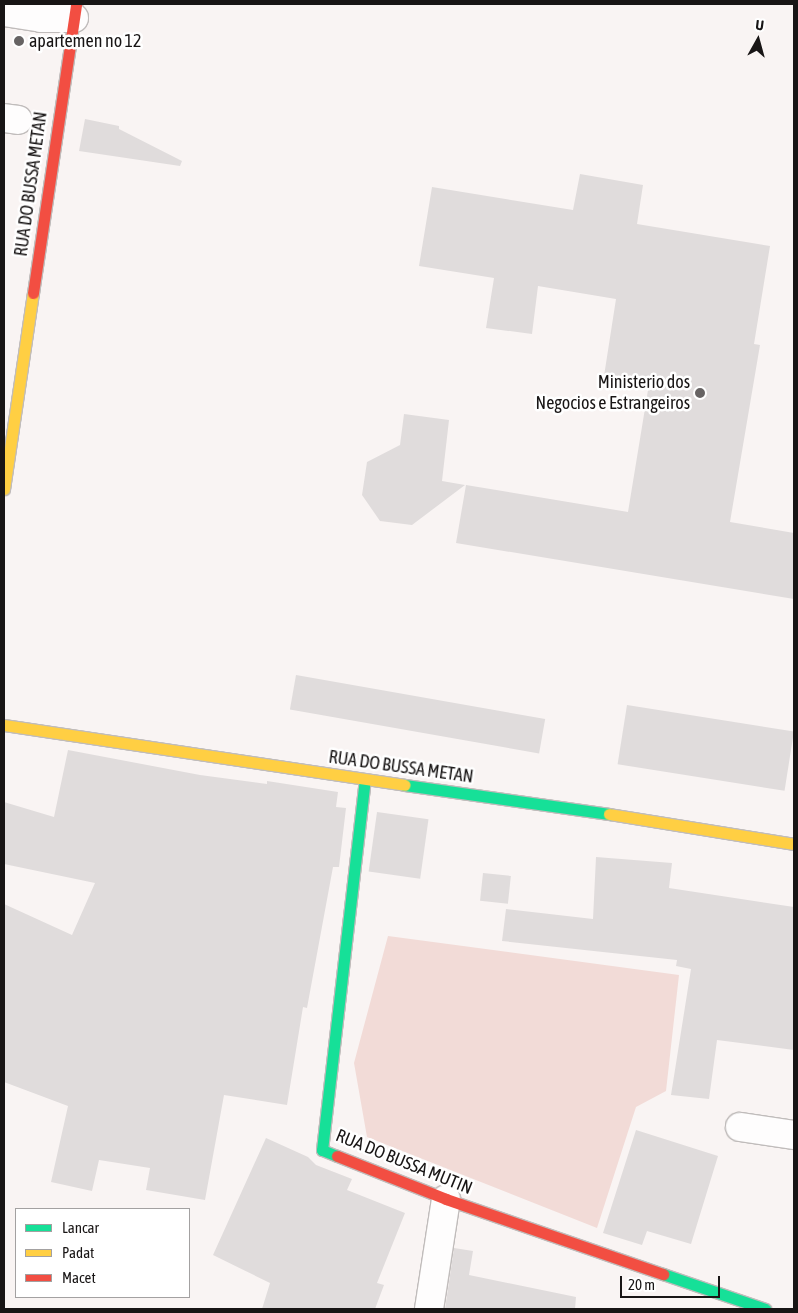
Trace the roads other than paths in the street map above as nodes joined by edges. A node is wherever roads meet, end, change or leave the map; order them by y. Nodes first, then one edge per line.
1 (75, 11) edge
2 (4, 12) edge
3 (4, 489) edge
4 (4, 725) edge
5 (365, 780) junction
6 (794, 844) edge
7 (740, 1127) dead end
8 (794, 1135) edge
9 (446, 1199) junction
10 (429, 1309) edge
11 (765, 1309) edge

1 - 2 street
1 - 3 street, RUA DO BUSSA METAN
4 - 5 street, RUA DO BUSSA METAN
5 - 6 street, RUA DO BUSSA METAN
5 - 9 street, RUA DO BUSSA MUTIN
7 - 8 street
9 - 10 street
9 - 11 street, RUA DO BUSSA MUTIN

